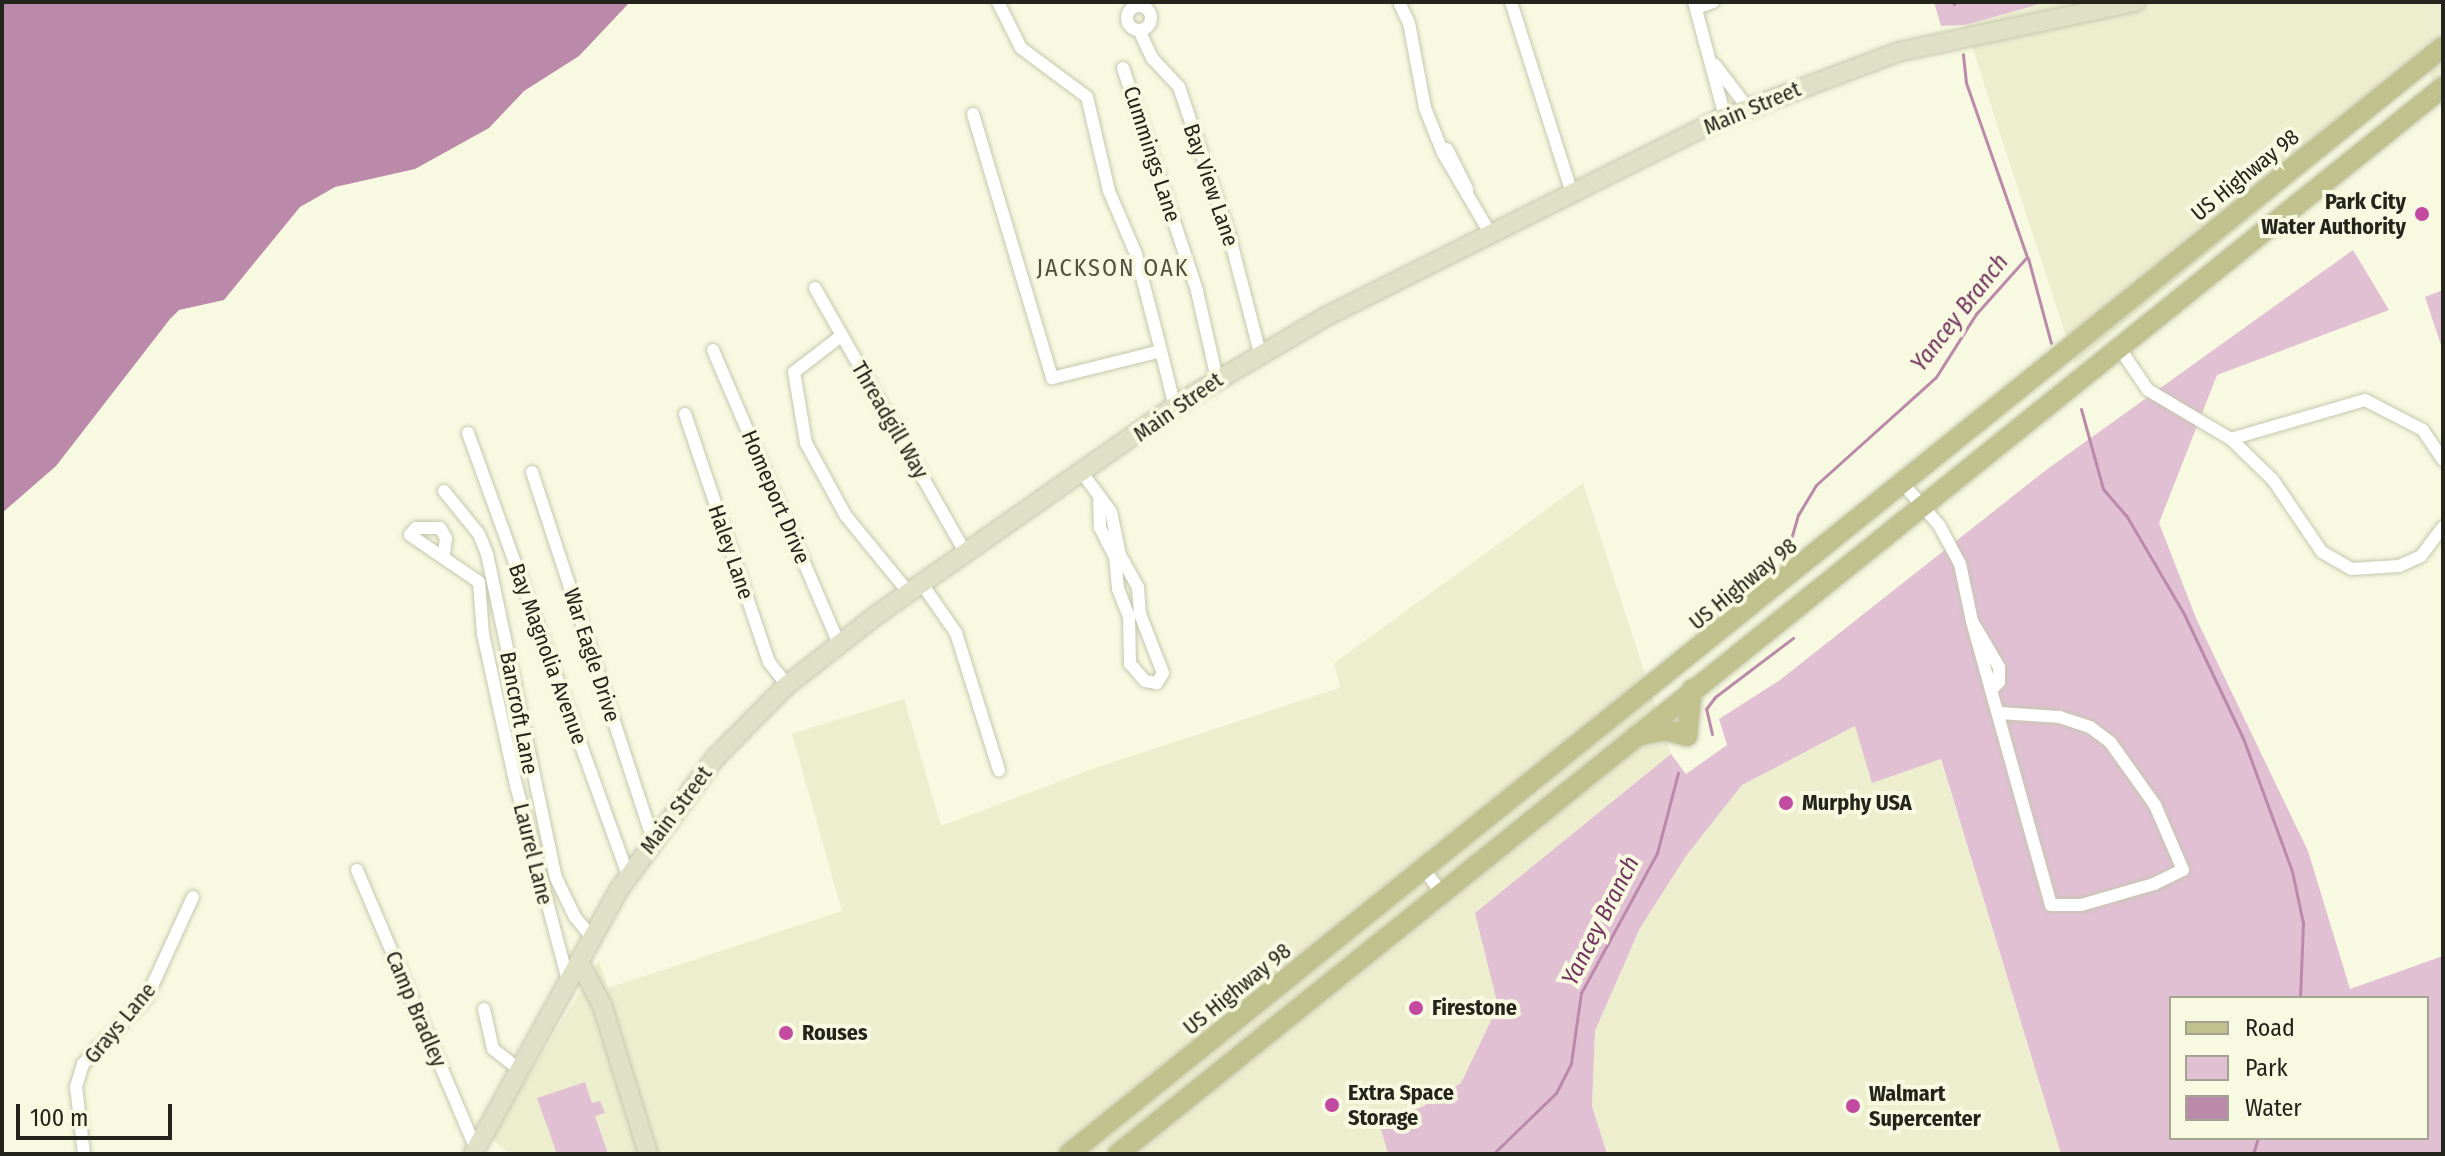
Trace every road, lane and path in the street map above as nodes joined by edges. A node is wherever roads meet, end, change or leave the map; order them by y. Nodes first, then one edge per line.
1 (998, 2) edge
2 (1399, 2) edge
3 (1407, 2) edge
4 (1511, 2) edge
5 (1713, 2) edge
6 (2136, 2) edge
7 (1695, 5) edge
8 (1409, 23) junction
9 (1139, 30) dead end
10 (2443, 47) edge
11 (1715, 65) junction
12 (1123, 68) dead end
13 (2443, 87) edge
14 (1748, 108) junction
15 (973, 114) dead end
16 (1725, 117) junction
17 (1572, 193) junction
18 (1490, 233) junction
19 (815, 288) dead end
20 (2145, 288) junction
21 (2161, 311) junction
22 (841, 336) junction
23 (2118, 346) junction
24 (713, 350) dead end
25 (1161, 351) junction
26 (1260, 353) junction
27 (1217, 379) junction
28 (1175, 407) junction
29 (685, 414) dead end
30 (468, 433) dead end
31 (2231, 439) junction
32 (2443, 460) edge
33 (532, 472) dead end
34 (1083, 474) junction
35 (1904, 485) junction
36 (444, 491) dead end
37 (1922, 507) junction
38 (2443, 527) edge
39 (965, 552) junction
40 (444, 554) dead end
41 (1117, 556) junction
42 (915, 588) junction
43 (1135, 616) junction
44 (839, 644) junction
45 (787, 685) junction
46 (1692, 689) junction
47 (1998, 713) junction
48 (1635, 736) junction
49 (999, 770) dead end
50 (653, 839) junction
51 (357, 870) dead end
52 (1424, 870) junction
53 (628, 876) junction
54 (1443, 894) junction
55 (193, 897) dead end
56 (592, 937) junction
57 (579, 962) junction
58 (568, 980) junction
59 (484, 1009) dead end
60 (519, 1069) junction
61 (474, 1151) edge
62 (84, 1154) edge
63 (648, 1154) edge
64 (1069, 1154) edge
65 (1118, 1154) edge

1 - 25 street
2 - 8 street
3 - 8 street
4 - 17 street
5 - 7 street
6 - 14 main road, Main Street
7 - 11 street
8 - 18 street
9 - 26 street, Bay View Lane
10 - 20 main road, US Highway 98
11 - 14 street
11 - 16 street
12 - 27 street, Cummings Lane
13 - 21 main road
14 - 16 main road, Main Street
15 - 25 street
16 - 17 main road, Main Street
17 - 18 main road, Main Street
18 - 26 main road, Main Street
19 - 22 street, Threadgill Way
20 - 21 street
20 - 35 main road, US Highway 98
21 - 23 main road
22 - 39 street, Threadgill Way
22 - 42 street
23 - 31 street
23 - 37 main road
24 - 44 street, Homeport Drive
25 - 28 street
26 - 27 main road, Main Street
27 - 28 main road, Main Street
28 - 34 main road, Main Street
29 - 45 street, Haley Lane
30 - 53 street, Bay Magnolia Avenue
31 - 32 street
31 - 38 street
33 - 50 street, War Eagle Drive
34 - 39 main road, Main Street
34 - 41 street
35 - 37 street
35 - 52 main road, US Highway 98
36 - 56 street, Bancroft Lane
37 - 46 main road
37 - 47 street
39 - 42 main road, Main Street
40 - 58 street, Laurel Lane
41 - 43 street
41 - 43 street
42 - 44 main road, Main Street
42 - 49 street
43 - 43 street
44 - 45 main road, Main Street
45 - 50 main road, Main Street
46 - 48 main road
46 - 48 main road
47 - 47 street
48 - 54 main road
50 - 53 main road, Main Street
51 - 61 street, Camp Bradley
52 - 54 street
52 - 64 main road, US Highway 98
53 - 56 main road, Main Street
54 - 65 main road
55 - 62 street, Grays Lane
56 - 57 main road, Main Street
57 - 58 main road, Main Street
57 - 63 main road
58 - 60 main road, Main Street
59 - 60 street
60 - 61 main road, Main Street

